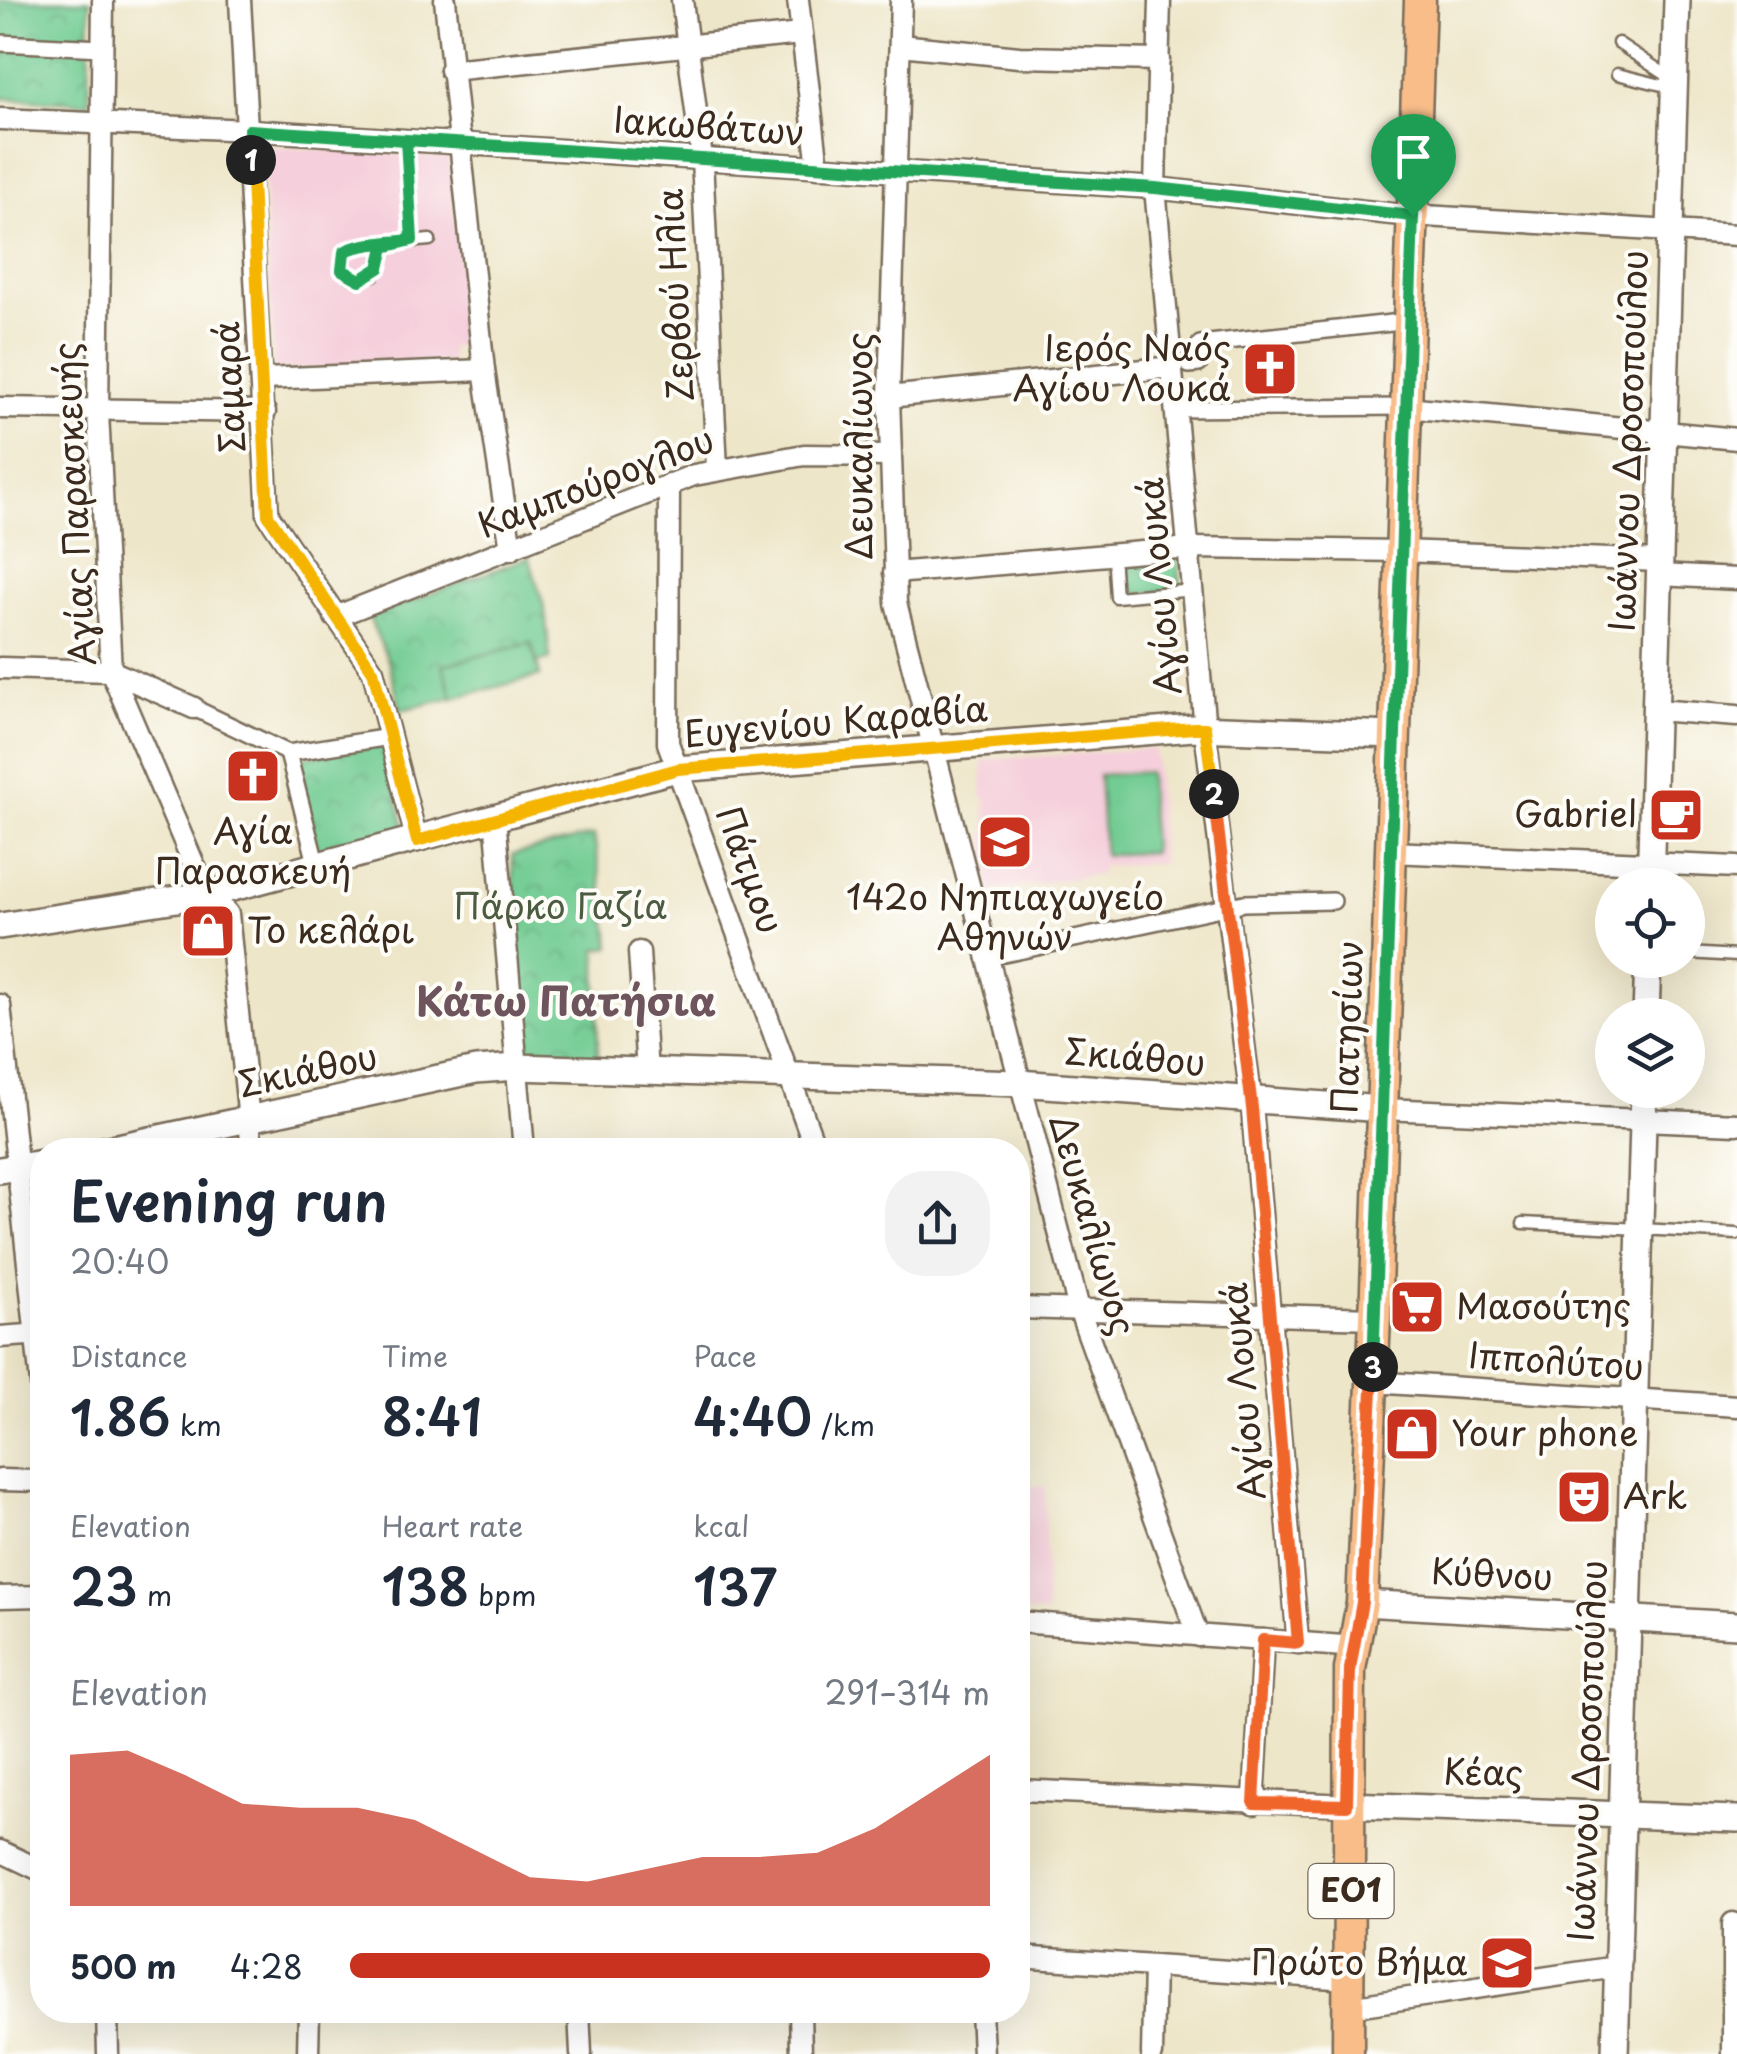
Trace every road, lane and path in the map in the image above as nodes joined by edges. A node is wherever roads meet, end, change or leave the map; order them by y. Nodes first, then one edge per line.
1 (103, 0) edge
2 (240, 0) edge
3 (445, 0) edge
4 (682, 0) edge
5 (798, 0) edge
6 (902, 0) edge
7 (1160, 0) edge
8 (1420, 0) edge
9 (1677, 0) edge
10 (801, 34) junction
11 (1618, 43) dead end
12 (0, 44) edge
13 (687, 44) junction
14 (900, 45) junction
15 (102, 48) junction
16 (1159, 60) junction
17 (450, 70) junction
18 (1617, 74) dead end
19 (1675, 84) junction
20 (0, 119) edge
21 (100, 125) junction
22 (249, 130) junction
23 (406, 140) junction
24 (458, 144) junction
25 (702, 160) junction
26 (818, 167) junction
27 (896, 172) junction
28 (1155, 188) junction
29 (1413, 216) junction
30 (1670, 231) junction
31 (1737, 235) edge
32 (412, 240) junction
33 (430, 240) dead end
34 (384, 247) junction
35 (1410, 321) junction
36 (1180, 366) junction
37 (484, 370) junction
38 (263, 379) junction
39 (890, 396) junction
40 (1406, 407) junction
41 (0, 408) edge
42 (1176, 409) junction
43 (98, 412) junction
44 (265, 412) junction
45 (1664, 434) junction
46 (1737, 440) edge
47 (890, 456) junction
48 (718, 468) junction
49 (669, 484) junction
50 (1190, 548) junction
51 (511, 550) junction
52 (1402, 550) junction
53 (1112, 554) junction
54 (1660, 568) junction
55 (894, 573) junction
56 (1737, 580) edge
57 (1195, 590) junction
58 (334, 617) junction
59 (0, 668) edge
60 (111, 671) junction
61 (194, 708) joint
62 (1656, 710) junction
63 (1737, 716) edge
64 (1205, 728) junction
65 (1396, 735) junction
66 (390, 736) junction
67 (932, 749) junction
68 (288, 753) junction
69 (678, 769) junction
70 (495, 817) junction
71 (417, 841) junction
72 (1392, 852) junction
73 (317, 867) junction
74 (1737, 867) edge
75 (1650, 868) edge
76 (1595, 869) edge
77 (1705, 870) edge
78 (210, 894) junction
79 (1333, 900) dead end
80 (1228, 906) junction
81 (0, 926) edge
82 (639, 952) dead end
83 (1705, 954) edge
84 (1737, 956) edge
85 (986, 958) junction
86 (0, 1006) edge
87 (2, 1033) edge
88 (516, 1067) junction
89 (647, 1072) junction
90 (789, 1074) junction
91 (1018, 1084) junction
92 (1250, 1102) junction
93 (1643, 1108) edge
94 (1383, 1109) junction
95 (249, 1120) junction
96 (1643, 1120) junction
97 (1737, 1124) edge
98 (162, 1138) edge
99 (251, 1138) edge
100 (523, 1138) edge
101 (812, 1138) edge
102 (8, 1169) edge
103 (1523, 1224) dead end
104 (1639, 1228) junction
105 (1737, 1234) edge
106 (30, 1287) edge
107 (1030, 1308) edge
108 (1079, 1309) junction
109 (1271, 1313) junction
110 (1375, 1318) junction
111 (30, 1335) edge
112 (0, 1337) edge
113 (1372, 1382) junction
114 (1634, 1399) junction
115 (1737, 1406) edge
116 (0, 1480) edge
117 (30, 1481) edge
118 (30, 1596) edge
119 (0, 1597) edge
120 (1362, 1602) junction
121 (1627, 1618) junction
122 (1030, 1623) edge
123 (1737, 1625) edge
124 (1198, 1636) junction
125 (1263, 1640) junction
126 (1298, 1643) junction
127 (1358, 1647) junction
128 (1030, 1791) edge
129 (1254, 1803) junction
130 (1347, 1805) junction
131 (1621, 1812) junction
132 (1737, 1819) edge
133 (0, 1851) edge
134 (30, 1865) edge
135 (1734, 1923) dead end
136 (1030, 1959) edge
137 (1154, 1966) junction
138 (1616, 1967) junction
139 (1349, 1993) junction
140 (107, 2023) edge
141 (309, 2023) edge
142 (580, 2023) edge
143 (800, 2023) edge
144 (982, 2023) edge
145 (108, 2054) edge
146 (308, 2054) edge
147 (582, 2054) edge
148 (801, 2054) edge
149 (982, 2054) edge
150 (1152, 2054) edge
151 (1348, 2054) edge
152 (1615, 2054) edge
153 (1732, 2054) edge

1 - 15 street, Αγίας Παρασκευής
2 - 22 street, Σαμαρά
3 - 17 street
4 - 13 street, Ζερβού Ηλία
5 - 10 street
6 - 14 street, Δευκαλίωνος
7 - 16 street, Αγίου Λουκά
8 - 29 main road, Πατησίων / ΕΟ1
9 - 19 street, Ιωάννου Δροσοπούλου
10 - 13 street
10 - 26 street
11 - 19 lane
12 - 15 street
13 - 17 street
13 - 25 street, Ζερβού Ηλία
14 - 16 street
14 - 27 street, Δευκαλίωνος
15 - 21 street, Αγίας Παρασκευής
16 - 28 street, Αγίου Λουκά
17 - 24 street
18 - 19 lane
19 - 30 street, Ιωάννου Δροσοπούλου
20 - 21 street, Ιακωβάτων
21 - 22 street, Ιακωβάτων
21 - 43 street, Αγίας Παρασκευής
22 - 23 street, Ιακωβάτων
22 - 38 street, Σαμαρά
23 - 24 street, Ιακωβάτων
23 - 32 lane
24 - 25 street, Ιακωβάτων
24 - 37 street
25 - 26 street, Ιακωβάτων
25 - 48 street, Ζερβού Ηλία
26 - 27 street, Ιακωβάτων
27 - 28 street, Ιακωβάτων
27 - 39 street, Δευκαλίωνος
28 - 29 street, Ιακωβάτων
28 - 36 street, Αγίου Λουκά
29 - 30 street, Ιακωβάτων
29 - 35 main road, Πατησίων / ΕΟ1
30 - 31 street, Ιακωβάτων
30 - 45 street, Ιωάννου Δροσοπούλου
32 - 33 lane
32 - 34 lane
34 - 34 lane
35 - 36 street
35 - 40 main road, Πατησίων / ΕΟ1
36 - 39 street
36 - 42 street, Αγίου Λουκά
37 - 38 street
37 - 51 street
38 - 44 street, Σαμαρά
39 - 47 street, Δευκαλίωνος
40 - 42 street
40 - 45 street
40 - 52 main road, Πατησίων / ΕΟ1
41 - 43 street
42 - 50 street, Αγίου Λουκά
43 - 44 street
43 - 60 street, Αγίας Παρασκευής
44 - 58 street, Σαμαρά
45 - 46 street
45 - 54 street, Ιωάννου Δροσοπούλου
47 - 48 street, Καμπούρογλου
47 - 55 street, Δευκαλίωνος
48 - 49 street, Καμπούρογλου
49 - 51 street, Καμπούρογλου
49 - 69 street, Πάτμου
50 - 52 street
50 - 53 street
50 - 57 street, Αγίου Λουκά
51 - 58 street, Καμπούρογλου
52 - 54 street
52 - 65 main road, Πατησίων / ΕΟ1
53 - 55 street
53 - 57 lane
54 - 56 street
54 - 62 street, Ιωάννου Δροσοπούλου
55 - 67 street, Δευκαλίωνος
57 - 64 street, Αγίου Λουκά
58 - 66 street, Σαμαρά
59 - 60 street
60 - 61 street
60 - 78 street, Αγίας Παρασκευής
61 - 68 street
62 - 63 street
62 - 75 street, Ιωάννου Δροσοπούλου
64 - 65 street, Ευγενίου Καραβία
64 - 67 street, Ευγενίου Καραβία
64 - 80 street, Αγίου Λουκά
65 - 72 main road, Πατησίων / ΕΟ1
66 - 68 street
66 - 71 street, Σαμαρά
67 - 69 street, Ευγενίου Καραβία
67 - 85 street, Δευκαλίωνος
68 - 73 street
69 - 70 street, Ευγενίου Καραβία
69 - 90 street, Πάτμου
70 - 71 street, Ευγενίου Καραβία
70 - 88 street
71 - 73 street, Ευγενίου Καραβία
72 - 76 street
72 - 94 main road, Πατησίων / ΕΟ1
73 - 78 street, Ευγενίου Καραβία
74 - 77 street
78 - 81 street, Ευγενίου Καραβία
78 - 95 street, Αγίας Παρασκευής
79 - 80 street
80 - 85 street
80 - 92 street, Αγίου Λουκά
82 - 89 street
83 - 84 lane
85 - 91 street, Δευκαλίωνος
86 - 87 street
87 - 102 street
88 - 89 street, Σκιάθου
88 - 95 street, Σκιάθου
88 - 100 street
89 - 90 street, Σκιάθου
90 - 91 street, Σκιάθου
90 - 101 street, Πάτμου
91 - 92 street, Σκιάθου
91 - 108 street, Δευκαλίωνος
92 - 94 street, Σκιάθου
92 - 109 street, Αγίου Λουκά
93 - 96 street, Ιωάννου Δροσοπούλου
94 - 96 street, Σκιάθου
94 - 110 main road, Πατησίων / ΕΟ1
95 - 98 street, Σκιάθου
95 - 99 street, Αγίας Παρασκευής
96 - 97 street, Σκιάθου
96 - 104 street, Ιωάννου Δροσοπούλου
102 - 106 street
103 - 104 lane
104 - 105 lane
104 - 114 street, Ιωάννου Δροσοπούλου
107 - 108 street
108 - 109 street
108 - 124 street, Δευκαλίωνος
109 - 110 street
109 - 126 street, Αγίου Λουκά
110 - 113 main road, Πατησίων / ΕΟ1
111 - 112 street
113 - 114 street, Ιππολύτου
113 - 120 main road, Πατησίων / ΕΟ1
114 - 115 street, Ιππολύτου
114 - 121 street, Ιωάννου Δροσοπούλου
116 - 117 street
118 - 119 street
120 - 121 street, Κύθνου
120 - 127 main road, Πατησίων / ΕΟ1
121 - 123 street, Κύθνου
121 - 131 street, Ιωάννου Δροσοπούλου
122 - 124 street
124 - 125 street
125 - 126 street
125 - 129 street
126 - 127 street
127 - 130 main road, Πατησίων / ΕΟ1
128 - 129 street
129 - 130 street
130 - 131 street, Κέας
130 - 139 main road, Πατησίων / ΕΟ1
131 - 132 street, Κέας
131 - 138 street, Ιωάννου Δροσοπούλου
133 - 134 street
135 - 153 street
136 - 137 street
137 - 139 street
137 - 150 street
138 - 139 street
138 - 152 street, Ιωάννου Δροσοπούλου
139 - 151 main road, Πατησίων / ΕΟ1
140 - 145 street
141 - 146 street
142 - 147 street
143 - 148 street
144 - 149 street

